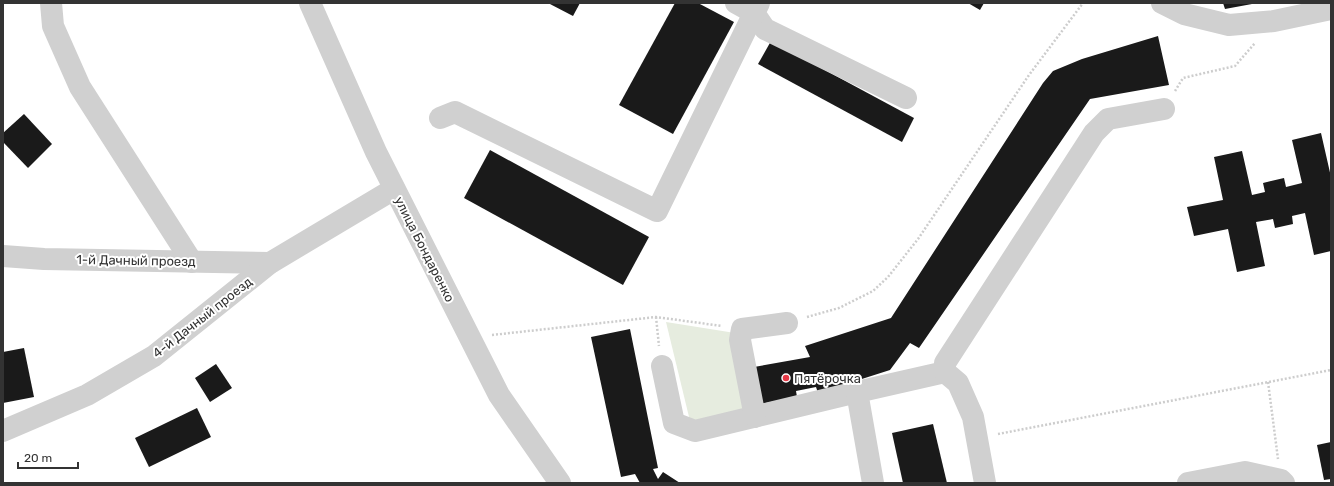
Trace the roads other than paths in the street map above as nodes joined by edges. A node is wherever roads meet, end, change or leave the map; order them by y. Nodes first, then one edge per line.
1 (51, 3) edge
2 (310, 3) edge
3 (736, 3) edge
4 (1162, 3) edge
5 (757, 8) edge
6 (1331, 8) edge
7 (906, 98) dead end
8 (1164, 109) road end
9 (440, 118) dead end
10 (394, 189) junction
11 (3, 256) edge
12 (192, 262) junction
13 (270, 263) junction
14 (787, 323) road end
15 (662, 366) road end
16 (945, 372) junction
17 (857, 392) junction
18 (755, 417) junction
19 (3, 431) edge
20 (1282, 482) edge
21 (560, 483) edge
22 (873, 483) edge
23 (985, 483) edge
24 (1188, 483) edge

1 - 12 street
2 - 10 street, улица Бондаренко
3 - 5 street
4 - 6 street
5 - 7 street
5 - 9 street
8 - 16 street
10 - 13 street, 4-й Дачный проезд
10 - 21 street, улица Бондаренко
11 - 12 street, 1-й Дачный проезд
12 - 13 street, 1-й Дачный проезд
13 - 19 street, 4-й Дачный проезд
14 - 18 street
15 - 18 street
16 - 17 street
16 - 23 street
17 - 18 street
17 - 22 street
20 - 24 street

